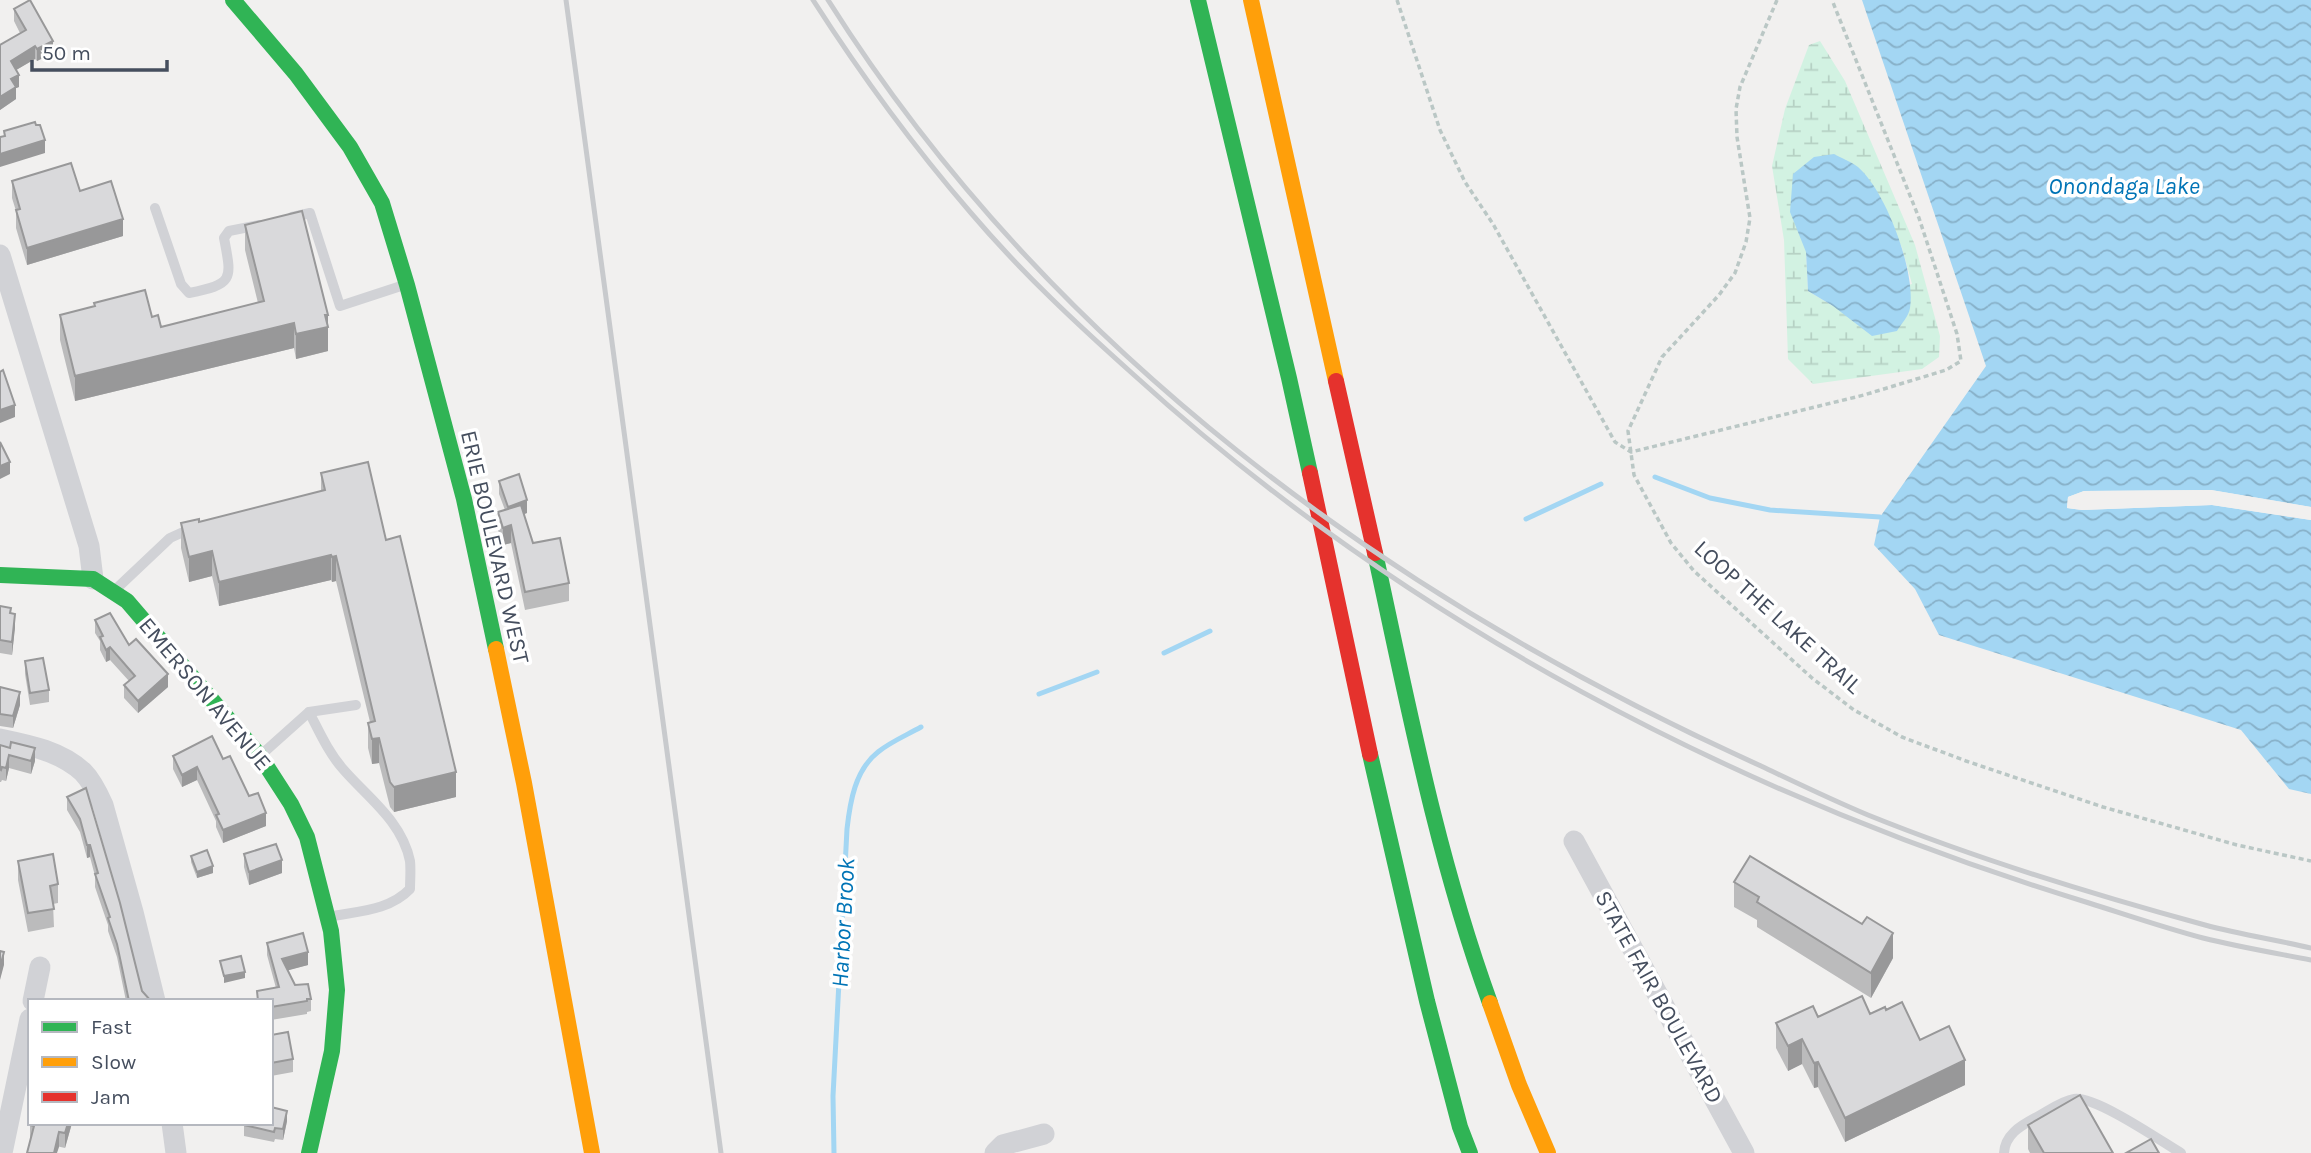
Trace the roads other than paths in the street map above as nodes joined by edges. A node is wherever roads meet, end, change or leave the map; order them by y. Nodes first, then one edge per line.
1 (233, 0) edge
2 (1198, 0) edge
3 (1251, 0) edge
4 (155, 208) dead end
5 (283, 219) edge
6 (270, 222) edge
7 (0, 255) edge
8 (407, 285) junction
9 (209, 523) edge
10 (0, 575) edge
11 (93, 579) junction
12 (113, 592) junction
13 (356, 705) dead end
14 (309, 712) junction
15 (0, 739) edge
16 (260, 755) junction
17 (1574, 841) dead end
18 (327, 918) junction
19 (40, 967) dead end
20 (33, 999) edge
21 (155, 999) edge
22 (28, 1029) edge
23 (1519, 1085) junction
24 (172, 1125) edge
25 (1044, 1134) dead end
26 (2, 1153) edge
27 (176, 1153) edge
28 (309, 1153) edge
29 (592, 1153) edge
30 (995, 1153) edge
31 (1470, 1153) edge
32 (1548, 1153) edge
33 (1558, 1153) edge
34 (1744, 1153) edge
35 (2004, 1153) edge
36 (2181, 1153) edge

1 - 8 main road, ERIE BOULEVARD WEST
2 - 31 main road
3 - 23 main road
4 - 6 lane
5 - 8 lane
7 - 11 street
8 - 29 main road, ERIE BOULEVARD WEST
9 - 12 lane
10 - 11 main road
11 - 12 main road, EMERSON AVENUE
12 - 16 main road, EMERSON AVENUE
13 - 14 lane
14 - 16 lane
14 - 18 lane
15 - 21 street
16 - 18 main road, EMERSON AVENUE
17 - 34 street, STATE FAIR BOULEVARD
18 - 28 main road, EMERSON AVENUE
19 - 20 street
22 - 26 street
23 - 32 main road
23 - 33 main road
24 - 27 street
25 - 30 street
35 - 36 lane

